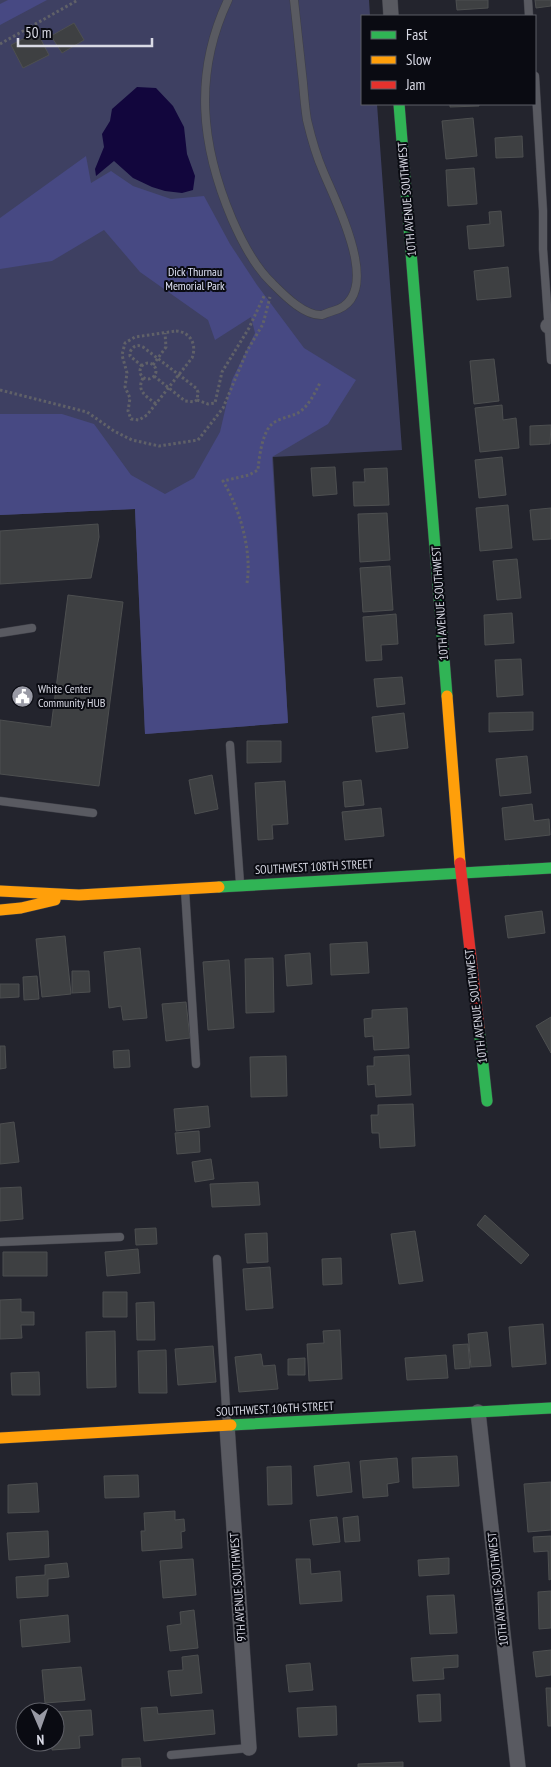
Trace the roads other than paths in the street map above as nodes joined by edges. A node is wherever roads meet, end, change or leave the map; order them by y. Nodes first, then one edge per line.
1 (228, 0) edge
2 (294, 0) edge
3 (390, 0) edge
4 (528, 0) edge
5 (392, 15) edge
6 (529, 15) edge
7 (536, 93) edge
8 (399, 105) edge
9 (549, 326) edge
10 (551, 360) edge
11 (32, 628) dead end
12 (0, 633) edge
13 (230, 745) dead end
14 (0, 801) edge
15 (93, 813) dead end
16 (551, 868) edge
17 (461, 872) junction
18 (240, 885) junction
19 (185, 888) junction
20 (0, 891) edge
21 (79, 895) junction
22 (0, 910) edge
23 (196, 1064) dead end
24 (487, 1101) dead end
25 (120, 1236) dead end
26 (0, 1242) edge
27 (217, 1258) dead end
28 (551, 1408) edge
29 (478, 1412) junction
30 (228, 1426) junction
31 (0, 1438) edge
32 (249, 1748) joint
33 (171, 1755) dead end
34 (518, 1767) edge

1 - 2 lane
3 - 5 street
4 - 6 lane
7 - 9 lane
8 - 17 street, 10TH AVENUE SOUTHWEST
9 - 10 lane
11 - 12 lane
13 - 18 lane
14 - 15 lane
16 - 17 street, SOUTHWEST 108TH STREET
17 - 18 street, SOUTHWEST 108TH STREET
17 - 24 street, 10TH AVENUE SOUTHWEST
18 - 19 street, SOUTHWEST 108TH STREET
19 - 21 street, SOUTHWEST 108TH STREET
19 - 23 lane
20 - 21 street, SOUTHWEST 108TH STREET
21 - 22 street, SOUTHWEST 108TH STREET
25 - 26 lane
27 - 30 lane
28 - 29 street, SOUTHWEST 106TH STREET
29 - 30 street, SOUTHWEST 106TH STREET
29 - 34 street, 10TH AVENUE SOUTHWEST
30 - 31 street, SOUTHWEST 106TH STREET
30 - 32 street, 9TH AVENUE SOUTHWEST
32 - 33 lane

